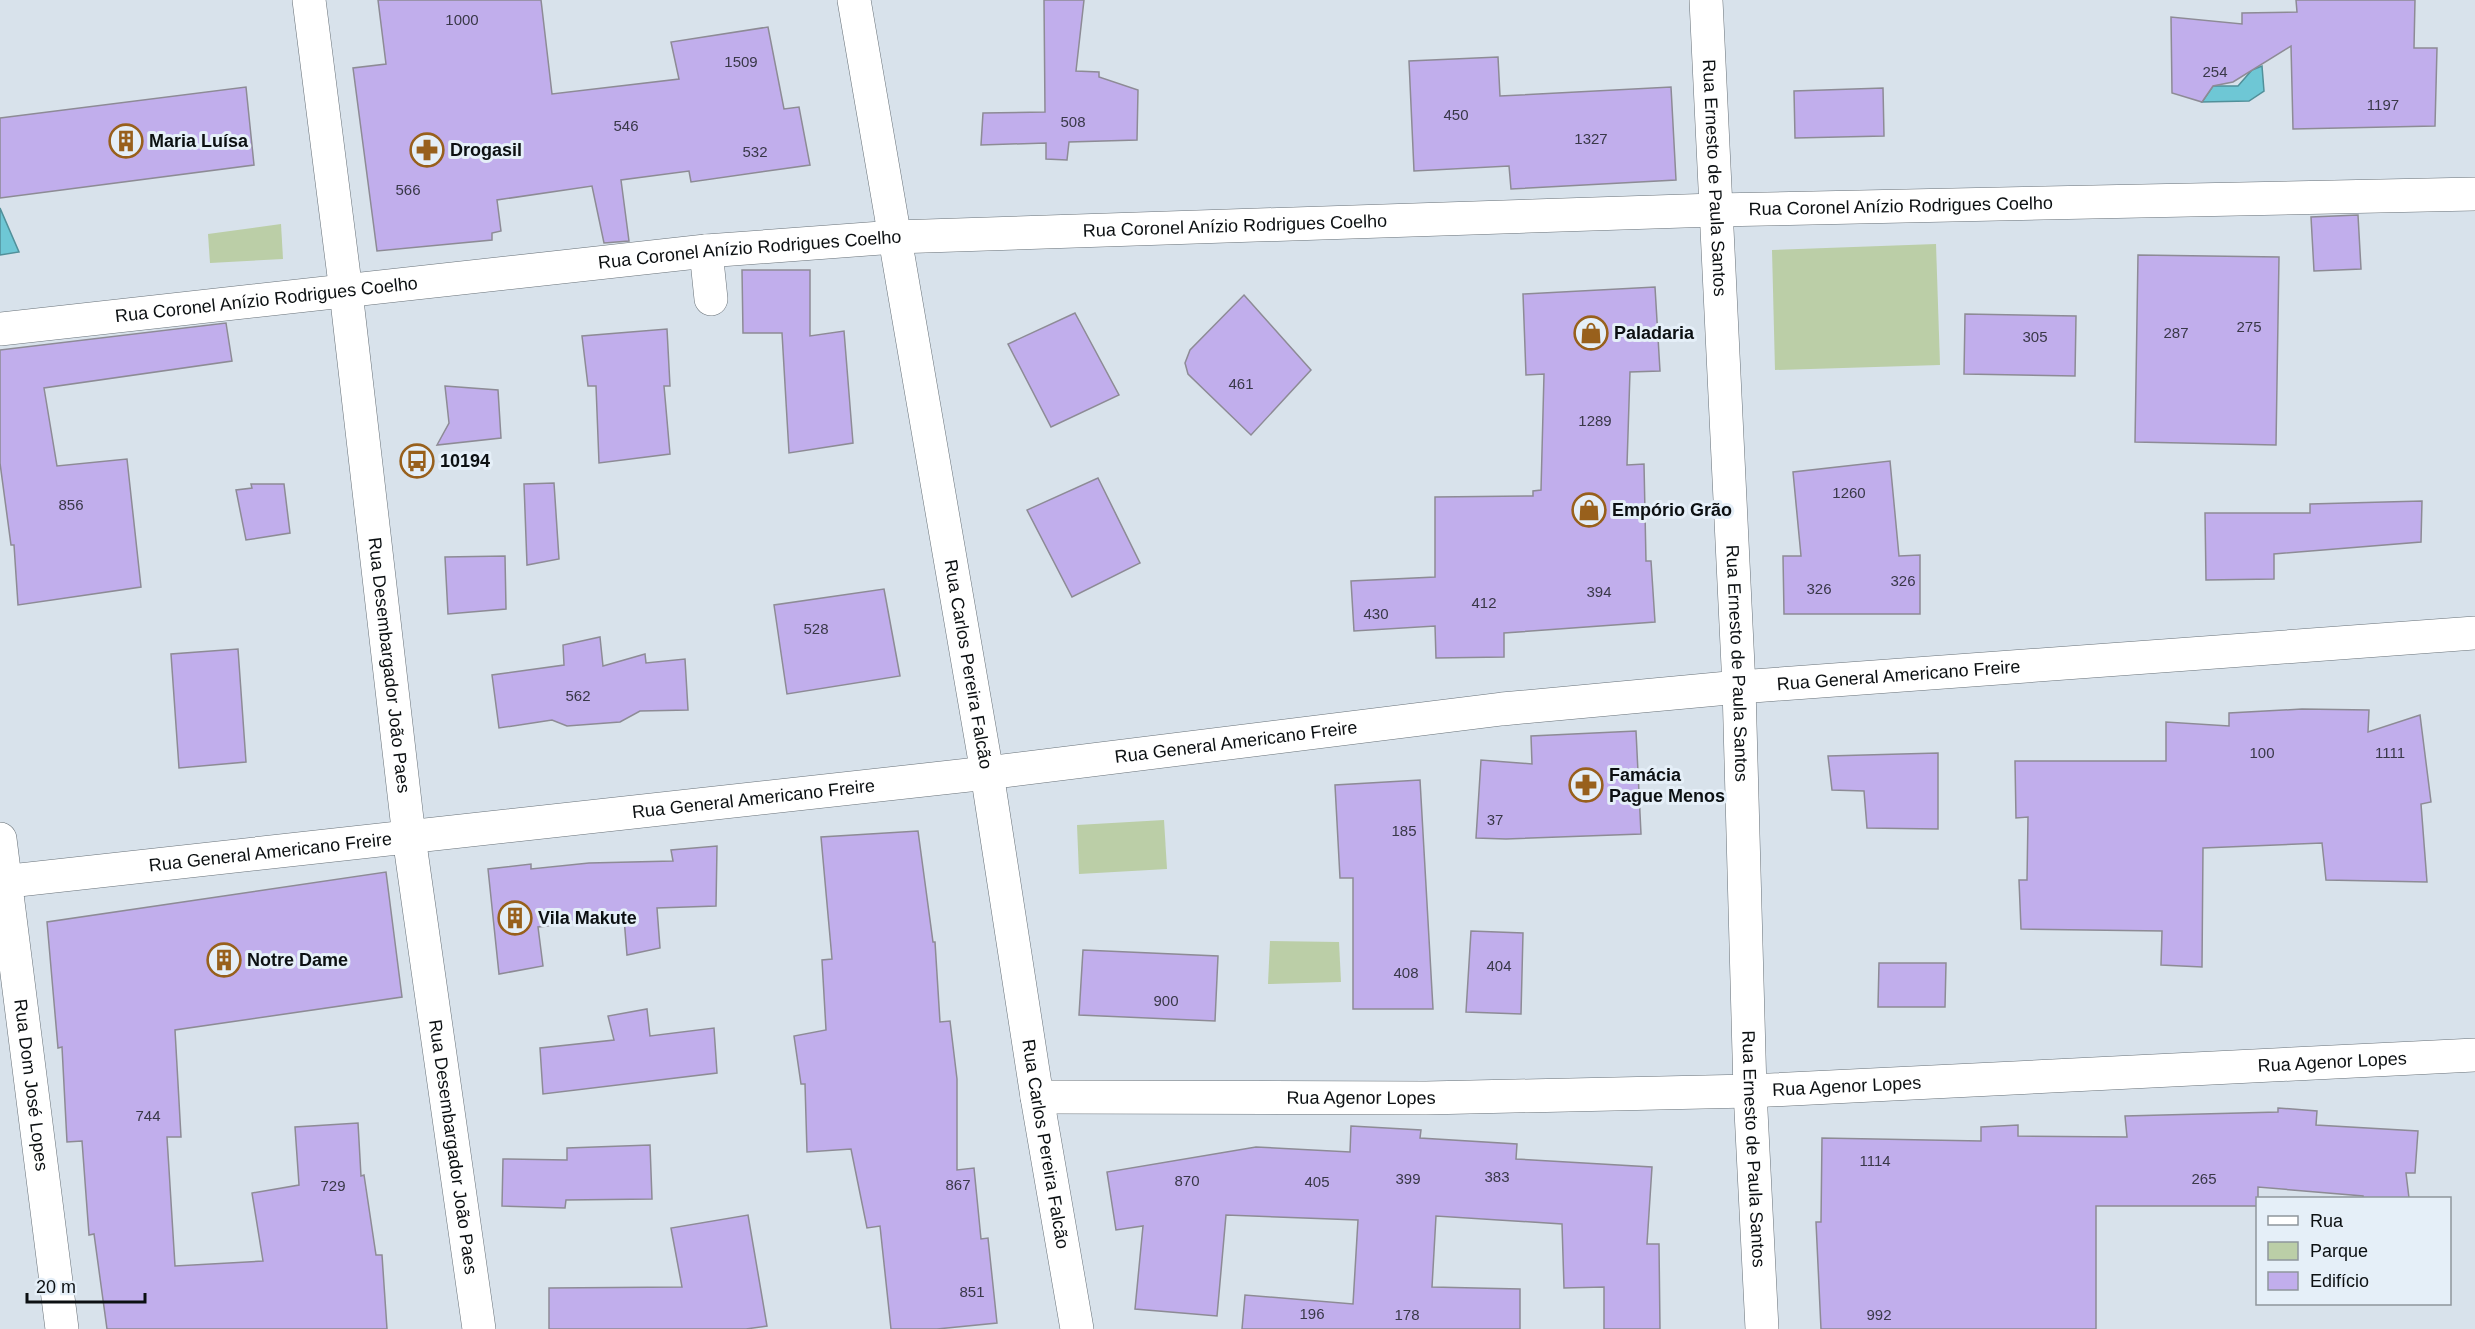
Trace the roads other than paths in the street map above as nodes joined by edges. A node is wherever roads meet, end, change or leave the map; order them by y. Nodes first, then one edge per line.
1 (309, 0) edge
2 (854, 0) edge
3 (1706, 0) edge
4 (2475, 194) edge
5 (1715, 210) junction
6 (895, 237) junction
7 (706, 251) junction
8 (346, 292) junction
9 (711, 299) dead end
10 (0, 329) edge
11 (2475, 633) edge
12 (1739, 687) junction
13 (987, 773) junction
14 (409, 837) junction
15 (0, 839) edge
16 (3, 882) edge
17 (2475, 1055) edge
18 (1750, 1092) junction
19 (1037, 1097) junction
20 (62, 1329) edge
21 (479, 1329) edge
22 (1077, 1329) edge
23 (1762, 1329) edge

1 - 8 street, Rua Desembargador João Paes
2 - 6 street, Rua Carlos Pereira Falcão
3 - 5 street, Rua Ernesto de Paula Santos
4 - 5 street, Rua Coronel Anízio Rodrigues Coelho
5 - 6 street, Rua Coronel Anízio Rodrigues Coelho
5 - 12 street, Rua Ernesto de Paula Santos
6 - 7 street, Rua Coronel Anízio Rodrigues Coelho
6 - 13 street, Rua Carlos Pereira Falcão
7 - 8 street, Rua Coronel Anízio Rodrigues Coelho
7 - 9 street
8 - 10 street, Rua Coronel Anízio Rodrigues Coelho
8 - 14 street, Rua Desembargador João Paes
11 - 12 street, Rua General Americano Freire
12 - 13 street, Rua General Americano Freire
12 - 18 street, Rua Ernesto de Paula Santos
13 - 14 street, Rua General Americano Freire
13 - 19 street, Rua Carlos Pereira Falcão
14 - 16 street, Rua General Americano Freire
14 - 21 street, Rua Desembargador João Paes
15 - 16 street, Rua Dom José Lopes
16 - 20 street, Rua Dom José Lopes
17 - 18 street, Rua Agenor Lopes
18 - 19 street, Rua Agenor Lopes
18 - 23 street, Rua Ernesto de Paula Santos
19 - 22 street, Rua Carlos Pereira Falcão

